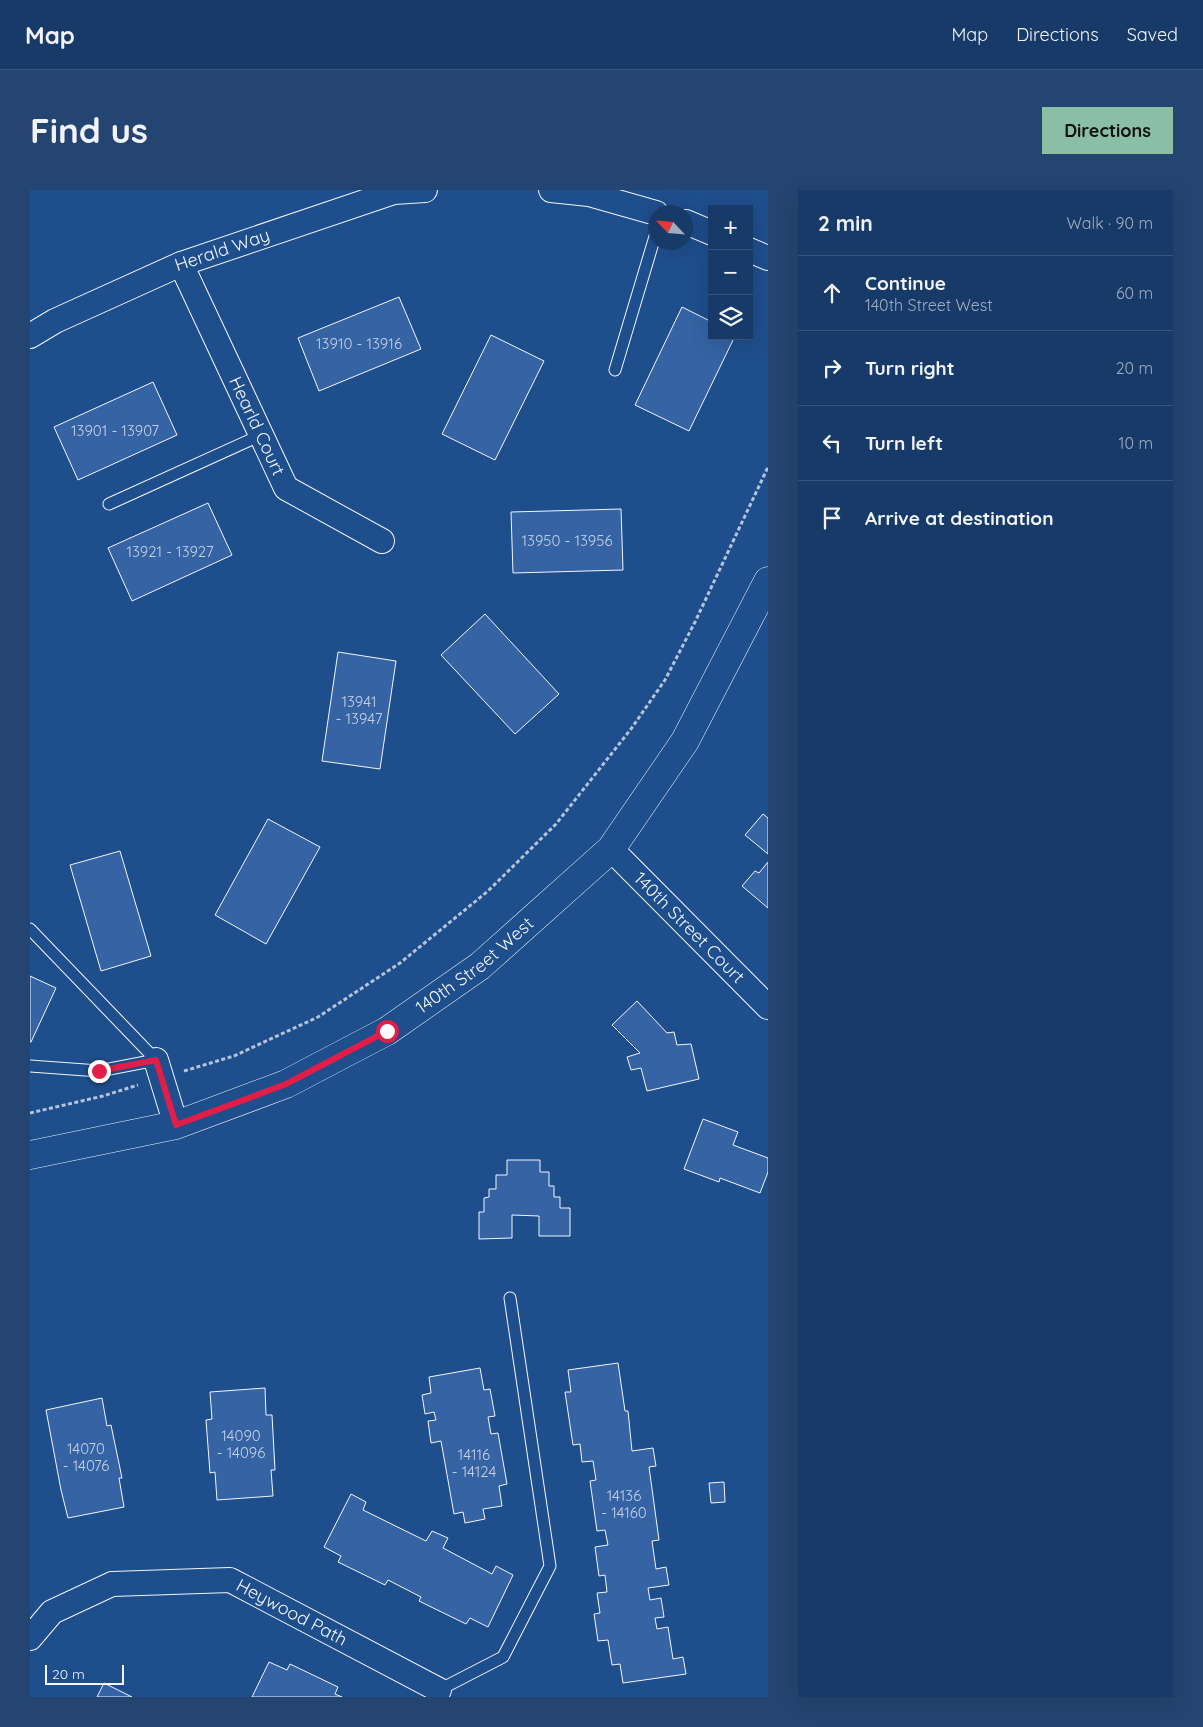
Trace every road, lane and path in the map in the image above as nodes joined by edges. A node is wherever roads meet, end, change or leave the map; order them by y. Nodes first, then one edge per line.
1 (425, 190) edge
2 (551, 190) edge
3 (590, 192) edge
4 (648, 210) edge
5 (693, 225) edge
6 (708, 231) edge
7 (651, 250) edge
8 (753, 252) edge
9 (768, 258) edge
10 (181, 264) junction
11 (30, 336) edge
12 (615, 370) dead end
13 (261, 435) junction
14 (768, 467) edge
15 (109, 504) dead end
16 (382, 541) dead end
17 (768, 581) edge
18 (611, 849) junction
19 (30, 929) edge
20 (768, 1007) edge
21 (234, 1056) dead end
22 (156, 1060) junction
23 (30, 1066) edge
24 (176, 1125) junction
25 (30, 1155) edge
26 (510, 1298) dead end
27 (30, 1638) edge
28 (441, 1693) edge

1 - 10 street, Herald Way
2 - 3 street
3 - 4 street
5 - 6 street
7 - 12 lane
8 - 9 street
10 - 11 street, Herald Way
10 - 13 street, Hearld Court
13 - 15 lane
13 - 16 street, Hearld Court
14 - 21 path
17 - 18 street, 140th Street West
18 - 20 street, 140th Street Court
18 - 24 street, 140th Street West
19 - 22 lane
22 - 23 lane
22 - 24 street
24 - 25 street, 140th Street West
26 - 28 lane
27 - 28 street, Heywood Path

